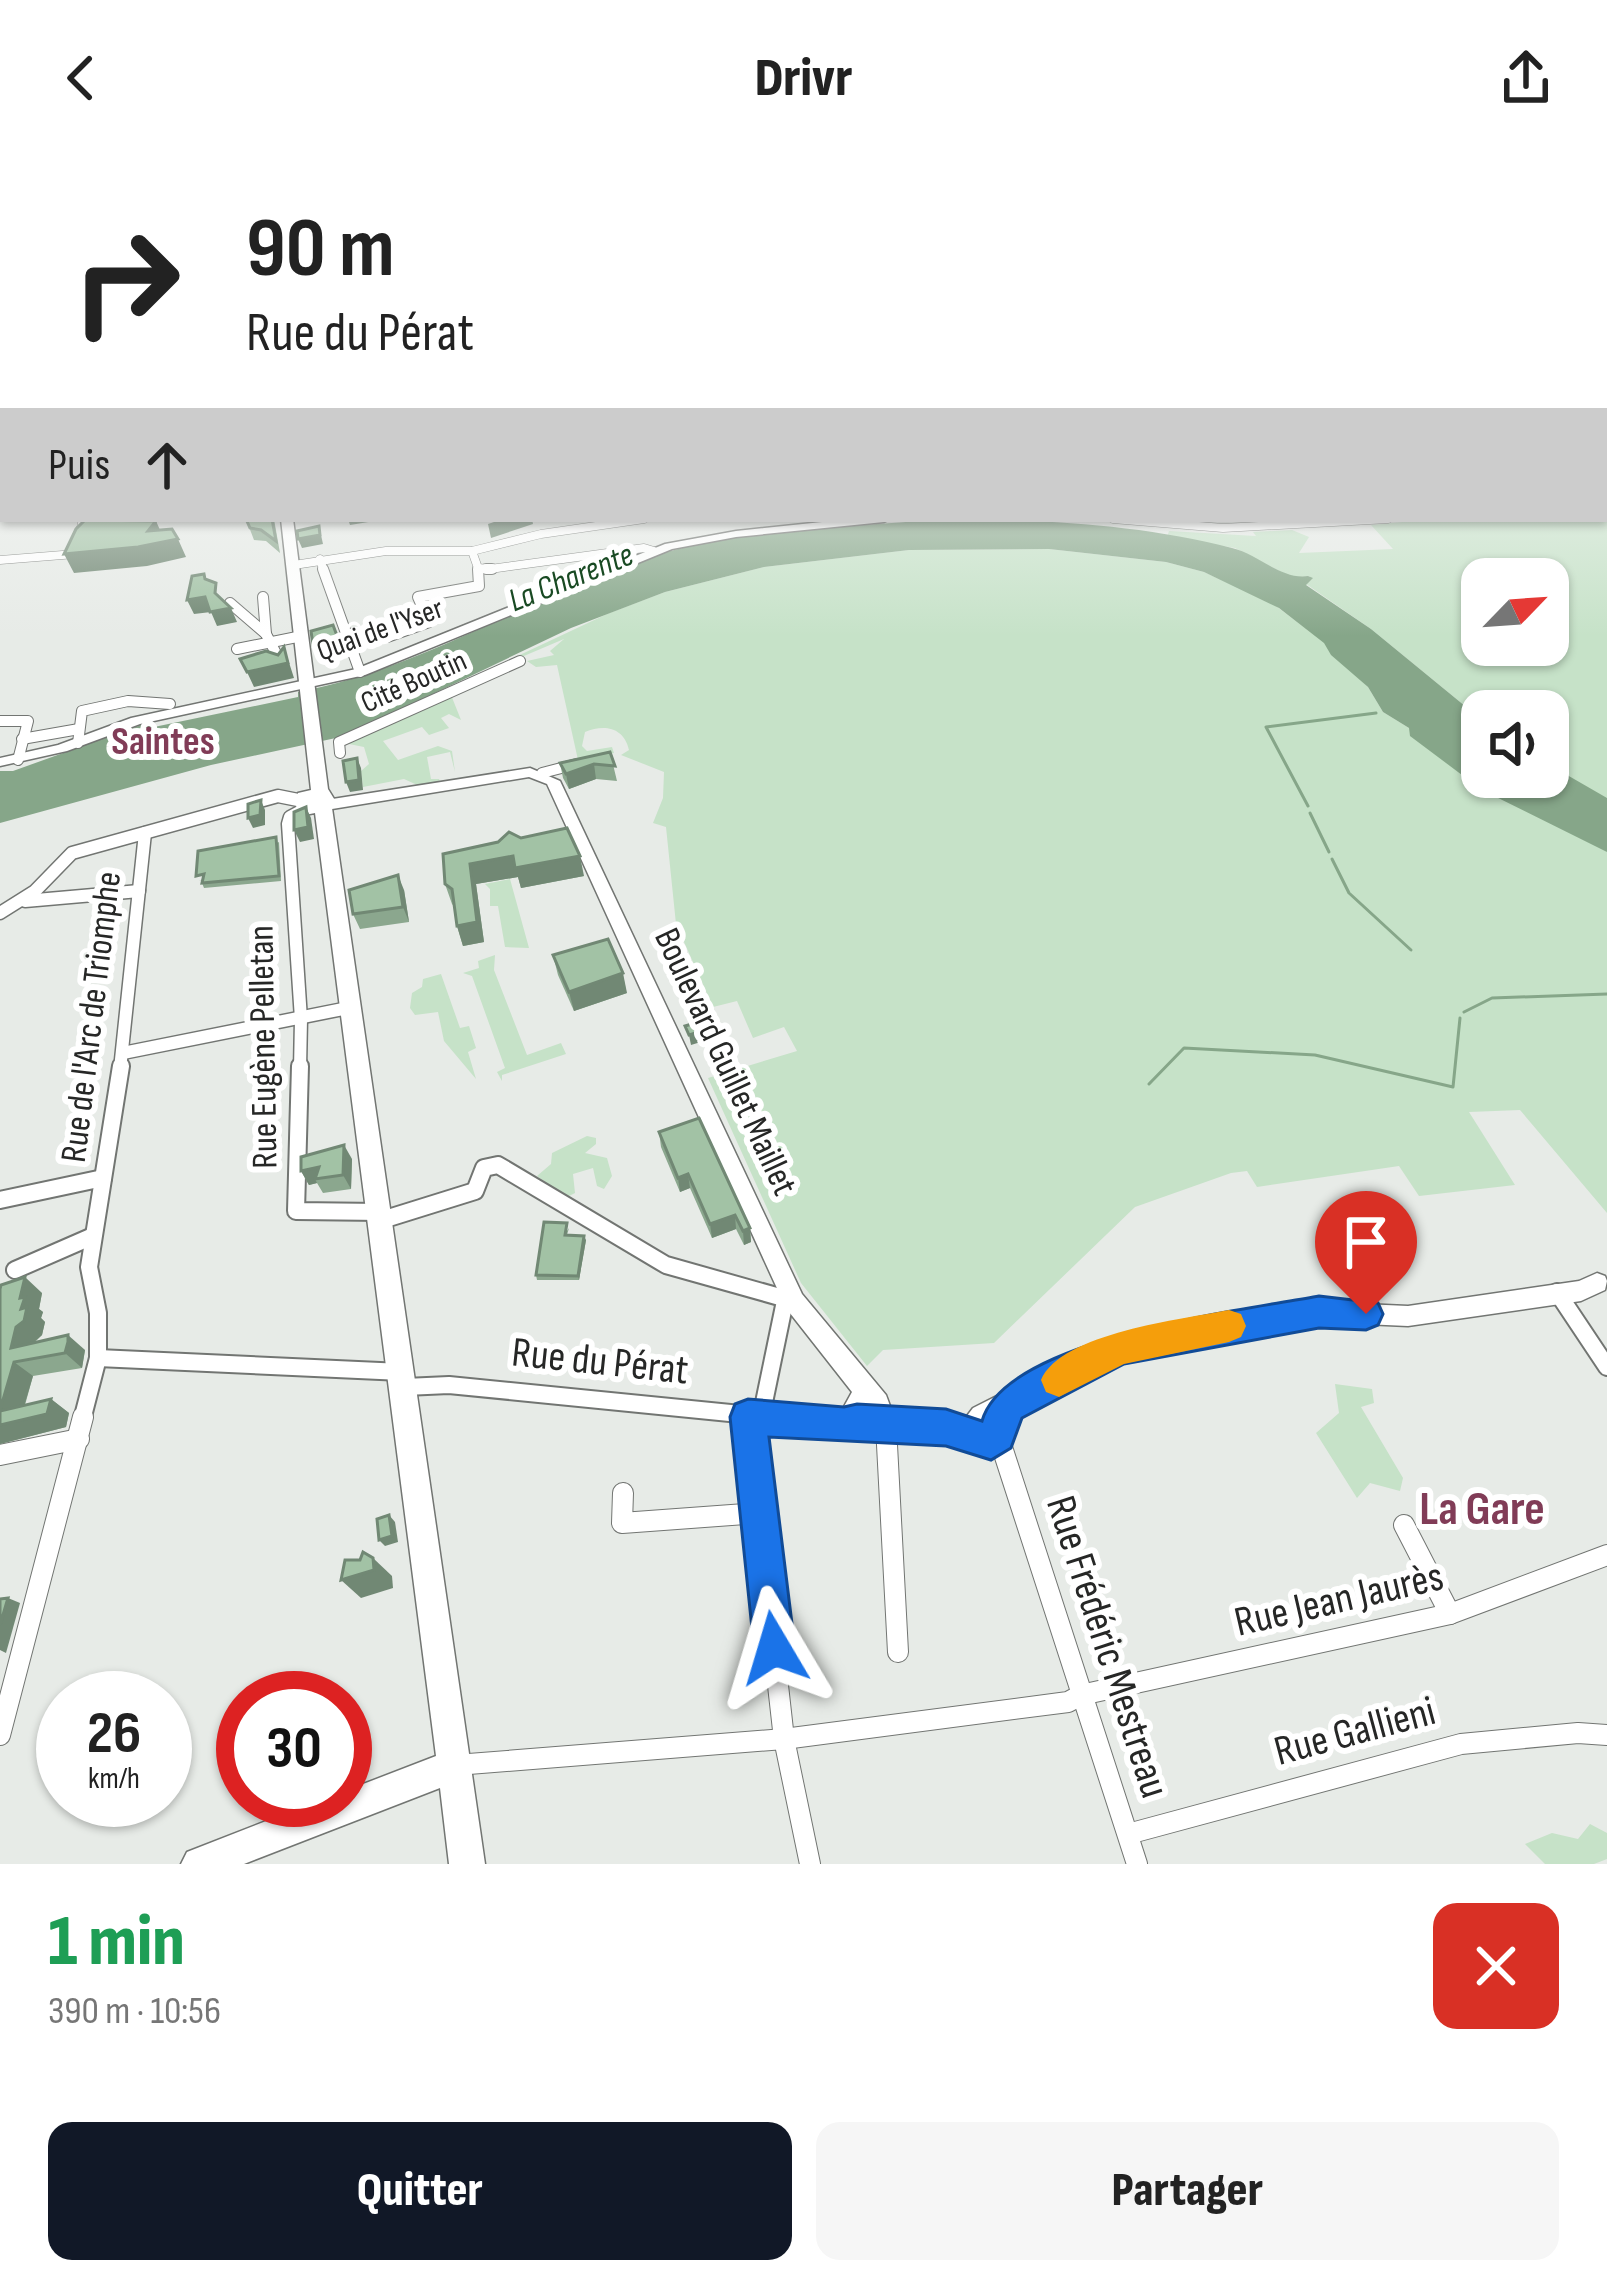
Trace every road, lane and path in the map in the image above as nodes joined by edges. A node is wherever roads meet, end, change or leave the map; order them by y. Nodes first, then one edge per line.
1 (82, 522) edge
2 (287, 522) edge
3 (623, 522) edge
4 (825, 522) edge
5 (1174, 522) edge
6 (1252, 522) edge
7 (1206, 523) edge
8 (472, 551) junction
9 (654, 551) junction
10 (584, 556) junction
11 (320, 559) junction
12 (0, 560) edge
13 (294, 565) junction
14 (478, 568) junction
15 (587, 577) junction
16 (262, 597) dead end
17 (230, 603) edge
18 (302, 636) junction
19 (267, 638) junction
20 (387, 638) dead end
21 (237, 649) dead end
22 (280, 661) edge
23 (520, 661) dead end
24 (360, 672) junction
25 (309, 684) junction
26 (170, 704) dead end
27 (0, 721) edge
28 (78, 736) junction
29 (22, 739) junction
30 (340, 753) dead end
31 (18, 760) junction
32 (0, 762) edge
33 (588, 762) edge
34 (542, 773) junction
35 (316, 803) junction
36 (145, 833) junction
37 (139, 891) junction
38 (17, 902) junction
39 (0, 913) edge
40 (353, 1007) junction
41 (301, 1019) junction
42 (123, 1053) junction
43 (103, 1178) junction
44 (0, 1200) edge
45 (381, 1216) junction
46 (93, 1236) junction
47 (15, 1270) dead end
48 (1596, 1288) edge
49 (790, 1301) junction
50 (98, 1358) junction
51 (1607, 1367) edge
52 (403, 1380) junction
53 (872, 1410) junction
54 (754, 1417) junction
55 (991, 1429) junction
56 (79, 1439) junction
57 (0, 1455) edge
58 (623, 1492) dead end
59 (759, 1513) junction
60 (1405, 1525) dead end
61 (1607, 1555) edge
62 (1450, 1613) junction
63 (898, 1652) dead end
64 (1081, 1695) junction
65 (0, 1735) edge
66 (1607, 1735) edge
67 (784, 1739) junction
68 (456, 1765) junction
69 (1128, 1834) junction
70 (199, 1864) edge
71 (467, 1864) edge
72 (810, 1864) edge
73 (1137, 1864) edge

1 - 12 street
2 - 13 main road
3 - 8 street
4 - 9 street, Quai de l'Yser
5 - 7 street
6 - 7 street
8 - 11 street
8 - 14 street
9 - 10 street
9 - 15 street, Quai de l'Yser
10 - 14 street
10 - 15 street
11 - 13 street
11 - 24 street
13 - 18 main road
14 - 20 street
15 - 24 street, Quai de l'Yser
16 - 19 street
17 - 19 street
18 - 19 street
18 - 25 main road
19 - 21 street
19 - 22 street
23 - 30 street, Cité Boutin
24 - 25 street, Quai de l'Yser
25 - 28 street, Quai de l'Yser
25 - 35 main road
26 - 28 street
27 - 29 street
28 - 29 street
28 - 31 street, Quai de l'Yser
29 - 31 street
31 - 32 street, Quai de l'Yser
33 - 34 street
34 - 35 street
34 - 49 street, Boulevard Guillet Maillet
35 - 36 street
35 - 40 main road
35 - 41 street, Rue Eugène Pelletan
36 - 37 street, Rue de l'Arc de Triomphe
36 - 38 street
37 - 38 street
37 - 42 street, Rue de l'Arc de Triomphe
38 - 39 street
40 - 41 street
40 - 45 main road
41 - 42 street
41 - 45 street, Rue Eugène Pelletan
42 - 43 street, Rue de l'Arc de Triomphe
43 - 44 street
43 - 46 street, Rue de l'Arc de Triomphe
45 - 49 street
45 - 52 main road
46 - 47 street
46 - 50 street, Rue de l'Arc de Triomphe
48 - 51 street
48 - 55 street
49 - 53 street, Boulevard Guillet Maillet
49 - 54 street
50 - 52 street, Rue du Pérat
50 - 56 street, Rue de l'Arc de Triomphe
52 - 54 street, Rue du Pérat
52 - 68 main road
53 - 54 street, Rue du Pérat
53 - 55 street, Rue du Pérat
53 - 63 street
54 - 59 street
55 - 64 street, Rue Frédéric Mestreau
56 - 57 street
56 - 65 street, Rue de l'Arc de Triomphe
58 - 59 street
59 - 67 street
60 - 62 street
61 - 62 street, Rue Jean Jaurès
62 - 64 street, Rue Jean Jaurès
64 - 67 street, Rue Jean Jaurès
64 - 69 street, Rue Frédéric Mestreau
66 - 69 street, Rue Gallieni
67 - 68 street, Rue Jean Jaurès
67 - 72 street
68 - 70 main road
68 - 71 main road
69 - 73 street, Rue Frédéric Mestreau

